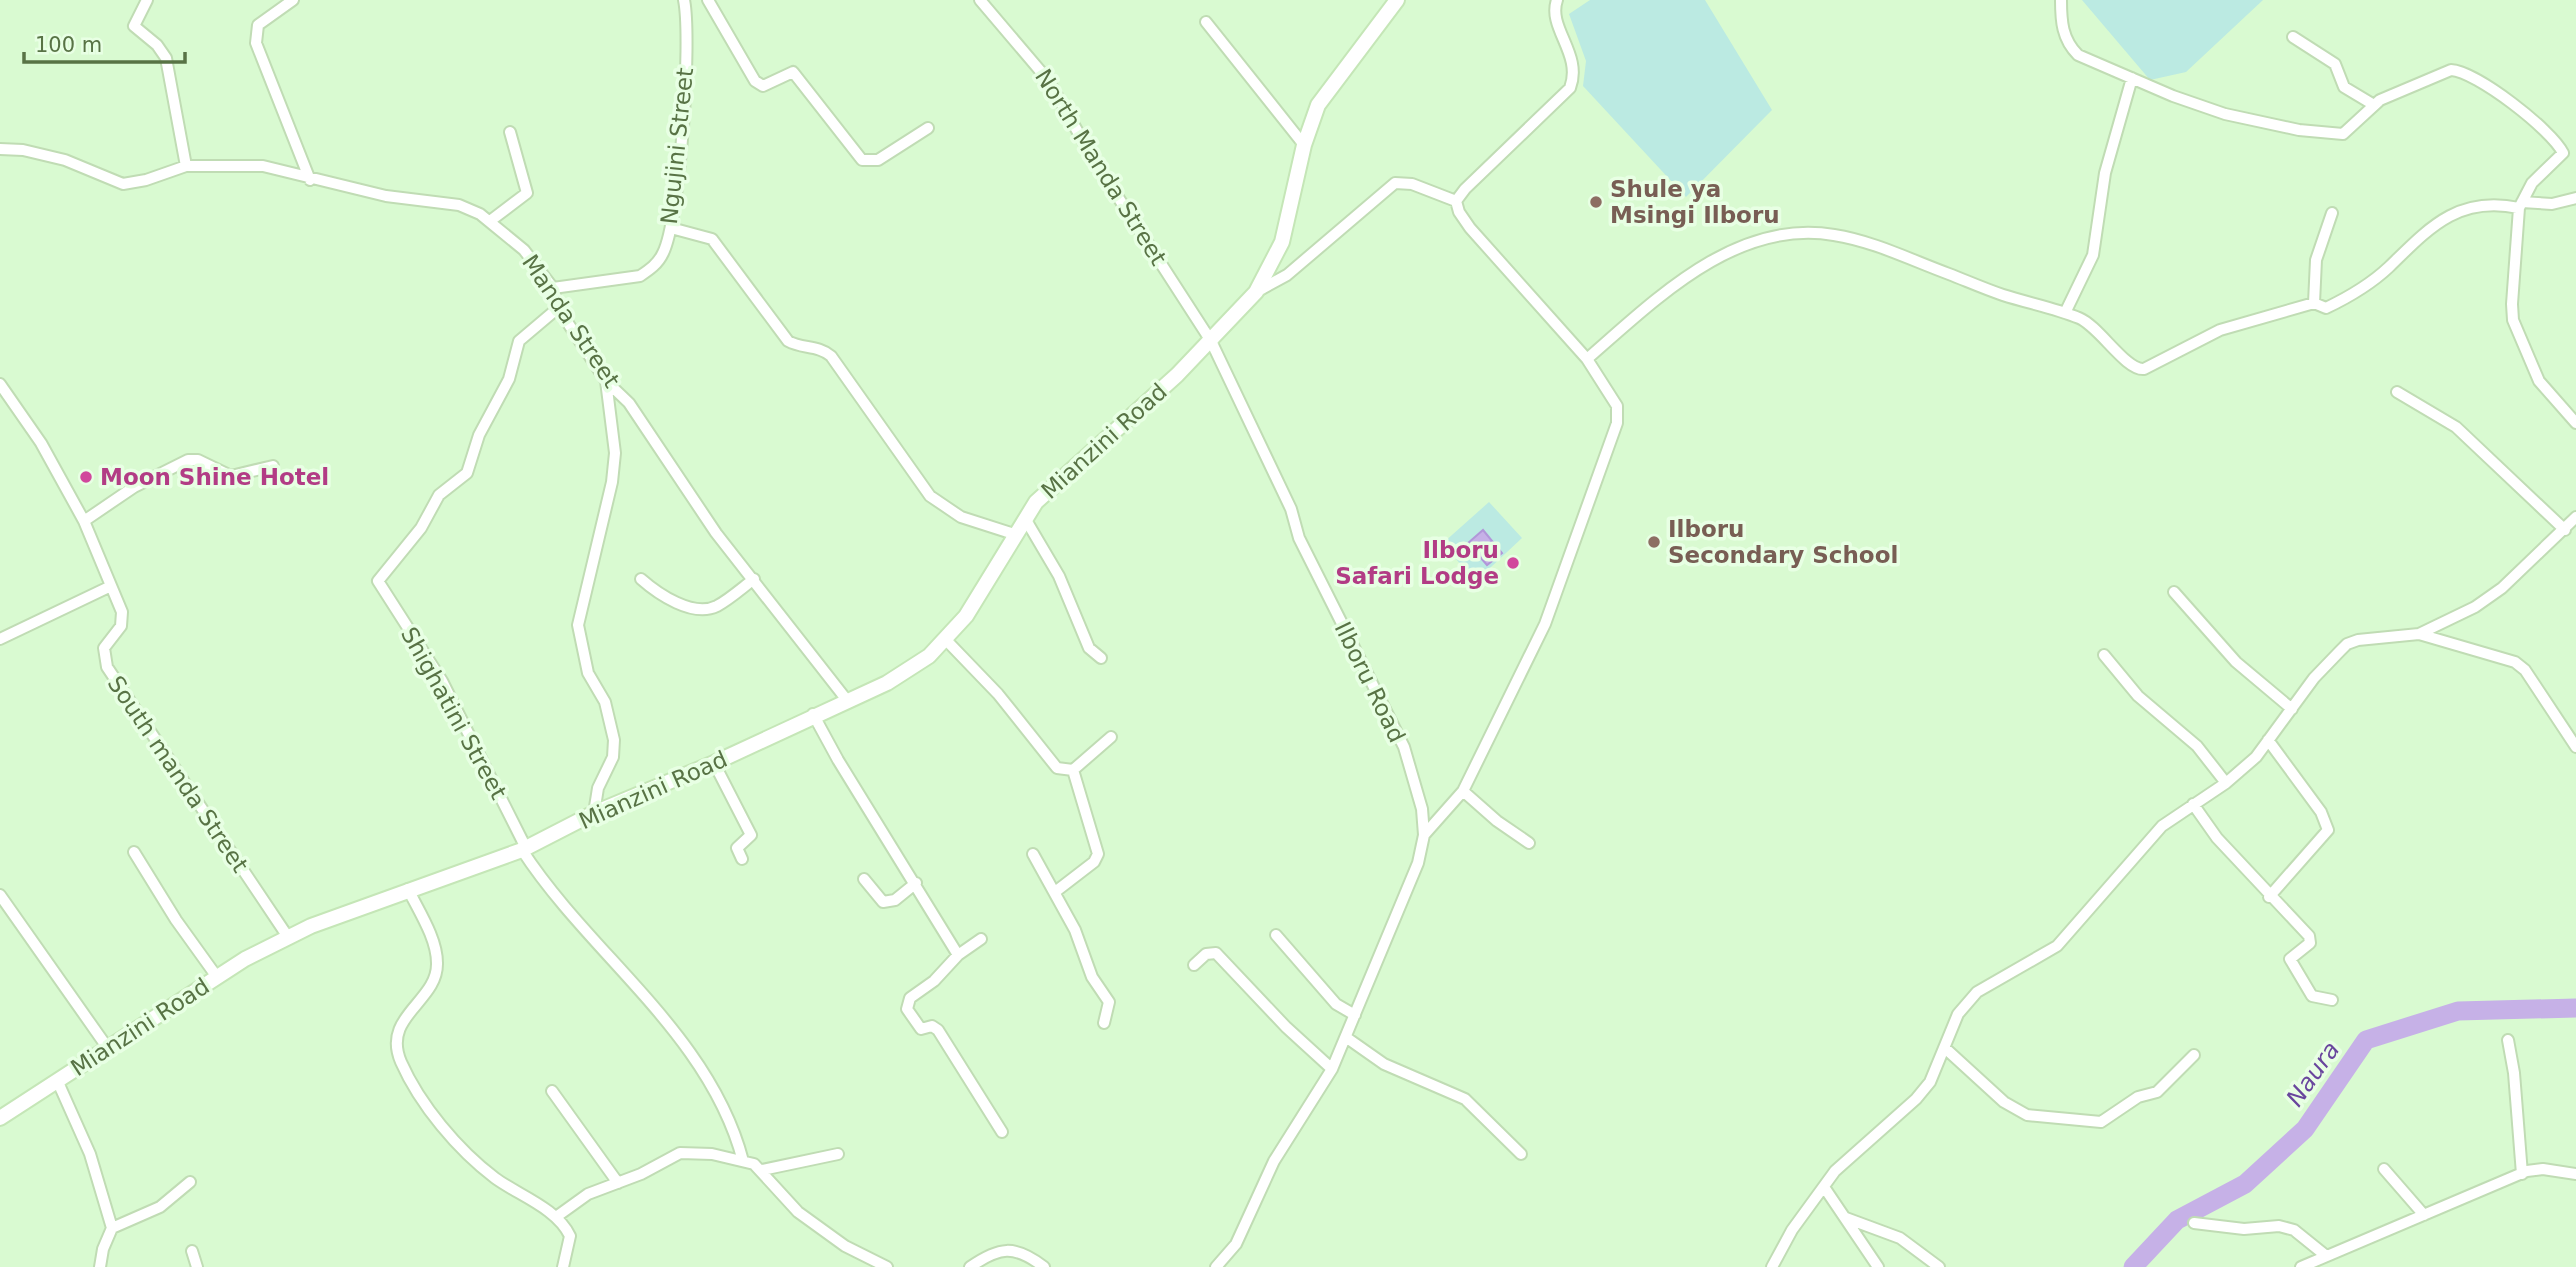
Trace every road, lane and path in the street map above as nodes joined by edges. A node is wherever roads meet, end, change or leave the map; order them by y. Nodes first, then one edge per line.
1 (147, 0) edge
2 (293, 0) edge
3 (684, 0) edge
4 (708, 0) edge
5 (980, 0) edge
6 (1397, 0) edge
7 (1556, 0) edge
8 (2061, 0) edge
9 (1206, 22) dead end
10 (2293, 37) dead end
11 (2132, 78) junction
12 (2374, 105) junction
13 (928, 128) dead end
14 (510, 132) dead end
15 (1304, 145) junction
16 (0, 149) edge
17 (187, 166) junction
18 (310, 180) junction
19 (2576, 198) edge
20 (1457, 201) junction
21 (2520, 205) junction
22 (2332, 213) dead end
23 (490, 221) junction
24 (671, 228) junction
25 (552, 288) junction
26 (1256, 292) junction
27 (2314, 303) junction
28 (558, 308) junction
29 (2065, 313) junction
30 (1212, 341) junction
31 (1587, 359) junction
32 (606, 381) junction
33 (0, 384) edge
34 (2397, 392) dead end
35 (2576, 423) edge
36 (273, 466) dead end
37 (2576, 517) edge
38 (1026, 520) junction
39 (84, 521) junction
40 (2565, 530) junction
41 (1017, 535) junction
42 (641, 579) dead end
43 (754, 579) junction
44 (111, 586) junction
45 (2174, 592) dead end
46 (2419, 634) junction
47 (0, 639) edge
48 (947, 641) junction
49 (2104, 655) dead end
50 (1101, 658) dead end
51 (846, 699) junction
52 (2292, 709) junction
53 (814, 714) junction
54 (1111, 737) dead end
55 (2269, 740) junction
56 (2576, 747) edge
57 (714, 763) junction
58 (1073, 770) junction
59 (2226, 783) junction
60 (1463, 790) junction
61 (2193, 804) junction
62 (594, 813) junction
63 (1424, 835) junction
64 (1529, 842) dead end
65 (524, 849) junction
66 (134, 852) dead end
67 (1033, 854) dead end
68 (742, 859) dead end
69 (864, 879) dead end
70 (916, 883) junction
71 (408, 889) junction
72 (1055, 892) junction
73 (0, 895) edge
74 (2269, 897) junction
75 (1276, 935) dead end
76 (288, 937) junction
77 (981, 939) dead end
78 (958, 955) junction
79 (1194, 965) dead end
80 (217, 977) junction
81 (2332, 1000) dead end
82 (1355, 1015) junction
83 (1104, 1023) dead end
84 (1347, 1038) junction
85 (2508, 1040) dead end
86 (107, 1047) junction
87 (1946, 1049) junction
88 (2194, 1055) dead end
89 (1332, 1069) junction
90 (57, 1080) junction
91 (552, 1091) dead end
92 (0, 1118) edge
93 (1002, 1132) dead end
94 (838, 1154) dead end
95 (1521, 1154) dead end
96 (743, 1161) junction
97 (2384, 1169) dead end
98 (762, 1170) junction
99 (2522, 1174) junction
100 (2576, 1174) edge
101 (190, 1182) dead end
102 (618, 1183) junction
103 (1824, 1187) junction
104 (2424, 1215) junction
105 (556, 1217) junction
106 (1846, 1218) junction
107 (2194, 1223) dead end
108 (112, 1228) junction
109 (192, 1251) dead end
110 (2325, 1255) junction
111 (100, 1267) edge
112 (197, 1267) edge
113 (563, 1267) edge
114 (887, 1267) edge
115 (970, 1267) edge
116 (1044, 1267) edge
117 (1216, 1267) edge
118 (1772, 1267) edge
119 (1878, 1267) edge
120 (1939, 1267) edge
121 (2301, 1267) edge

1 - 17 street
2 - 18 street
3 - 24 street, Ngujini Street
4 - 13 street
5 - 30 street, North Manda Street
6 - 15 street
7 - 20 street
8 - 11 street
9 - 15 street
10 - 12 street
11 - 12 street
11 - 29 street
12 - 21 street
14 - 23 street
15 - 26 street
16 - 17 street, Manda Street
17 - 18 street, Manda Street
18 - 23 street, Manda Street
19 - 21 street
20 - 26 street
20 - 31 street
21 - 27 street
21 - 35 street
22 - 27 street
23 - 25 street, Manda Street
24 - 25 street, Ngujini Street
24 - 41 street
25 - 28 street, Manda Street
26 - 30 street
27 - 29 street
28 - 32 street, Manda Street
28 - 65 street, Shighatini Street
29 - 31 street
30 - 38 street, Mianzini Road
30 - 63 street, Ilboru Road
31 - 60 street
32 - 43 street, Manda Street
32 - 62 street
33 - 39 street, South manda Street
34 - 40 street
36 - 39 street
37 - 40 street
38 - 41 street, Mianzini Road
38 - 50 street
39 - 44 street, South manda Street
40 - 46 street
41 - 48 street, Mianzini Road
42 - 43 street
43 - 51 street, Manda Street
44 - 47 street
44 - 76 street, South manda Street
45 - 52 street
46 - 52 street
46 - 56 street
48 - 51 street, Mianzini Road
48 - 58 street
49 - 59 street
51 - 53 street, Mianzini Road
52 - 55 street
53 - 57 street, Mianzini Road
53 - 70 street
54 - 58 street
55 - 59 street
55 - 74 street
57 - 62 street, Mianzini Road
57 - 68 street
58 - 72 street
59 - 61 street
60 - 63 street
60 - 64 street
61 - 74 street
61 - 87 street
62 - 65 street, Mianzini Road
63 - 82 street, Ilboru Road
65 - 71 street, Mianzini Road
65 - 96 street
66 - 80 street
67 - 72 street
69 - 70 street
70 - 78 street
71 - 76 street, Mianzini Road
71 - 105 street
72 - 83 street
73 - 86 street
74 - 81 street
75 - 82 street
76 - 80 street, Mianzini Road
77 - 78 street
78 - 93 street
79 - 89 street
80 - 86 street, Mianzini Road
82 - 84 street, Ilboru Road
84 - 89 street, Ilboru Road
84 - 95 street
85 - 99 street
86 - 90 street, Mianzini Road
87 - 88 street
87 - 103 street
89 - 117 street, Ilboru Road
90 - 92 street, Mianzini Road
90 - 108 street
91 - 102 street
94 - 98 street
96 - 98 street
96 - 102 street
97 - 104 street
98 - 114 street
99 - 100 street
99 - 104 street
101 - 108 street
102 - 105 street
103 - 106 street
103 - 118 street
104 - 110 street
105 - 113 street
106 - 119 street
106 - 120 street
107 - 110 street
108 - 111 street
109 - 112 street
110 - 121 street
115 - 116 street

